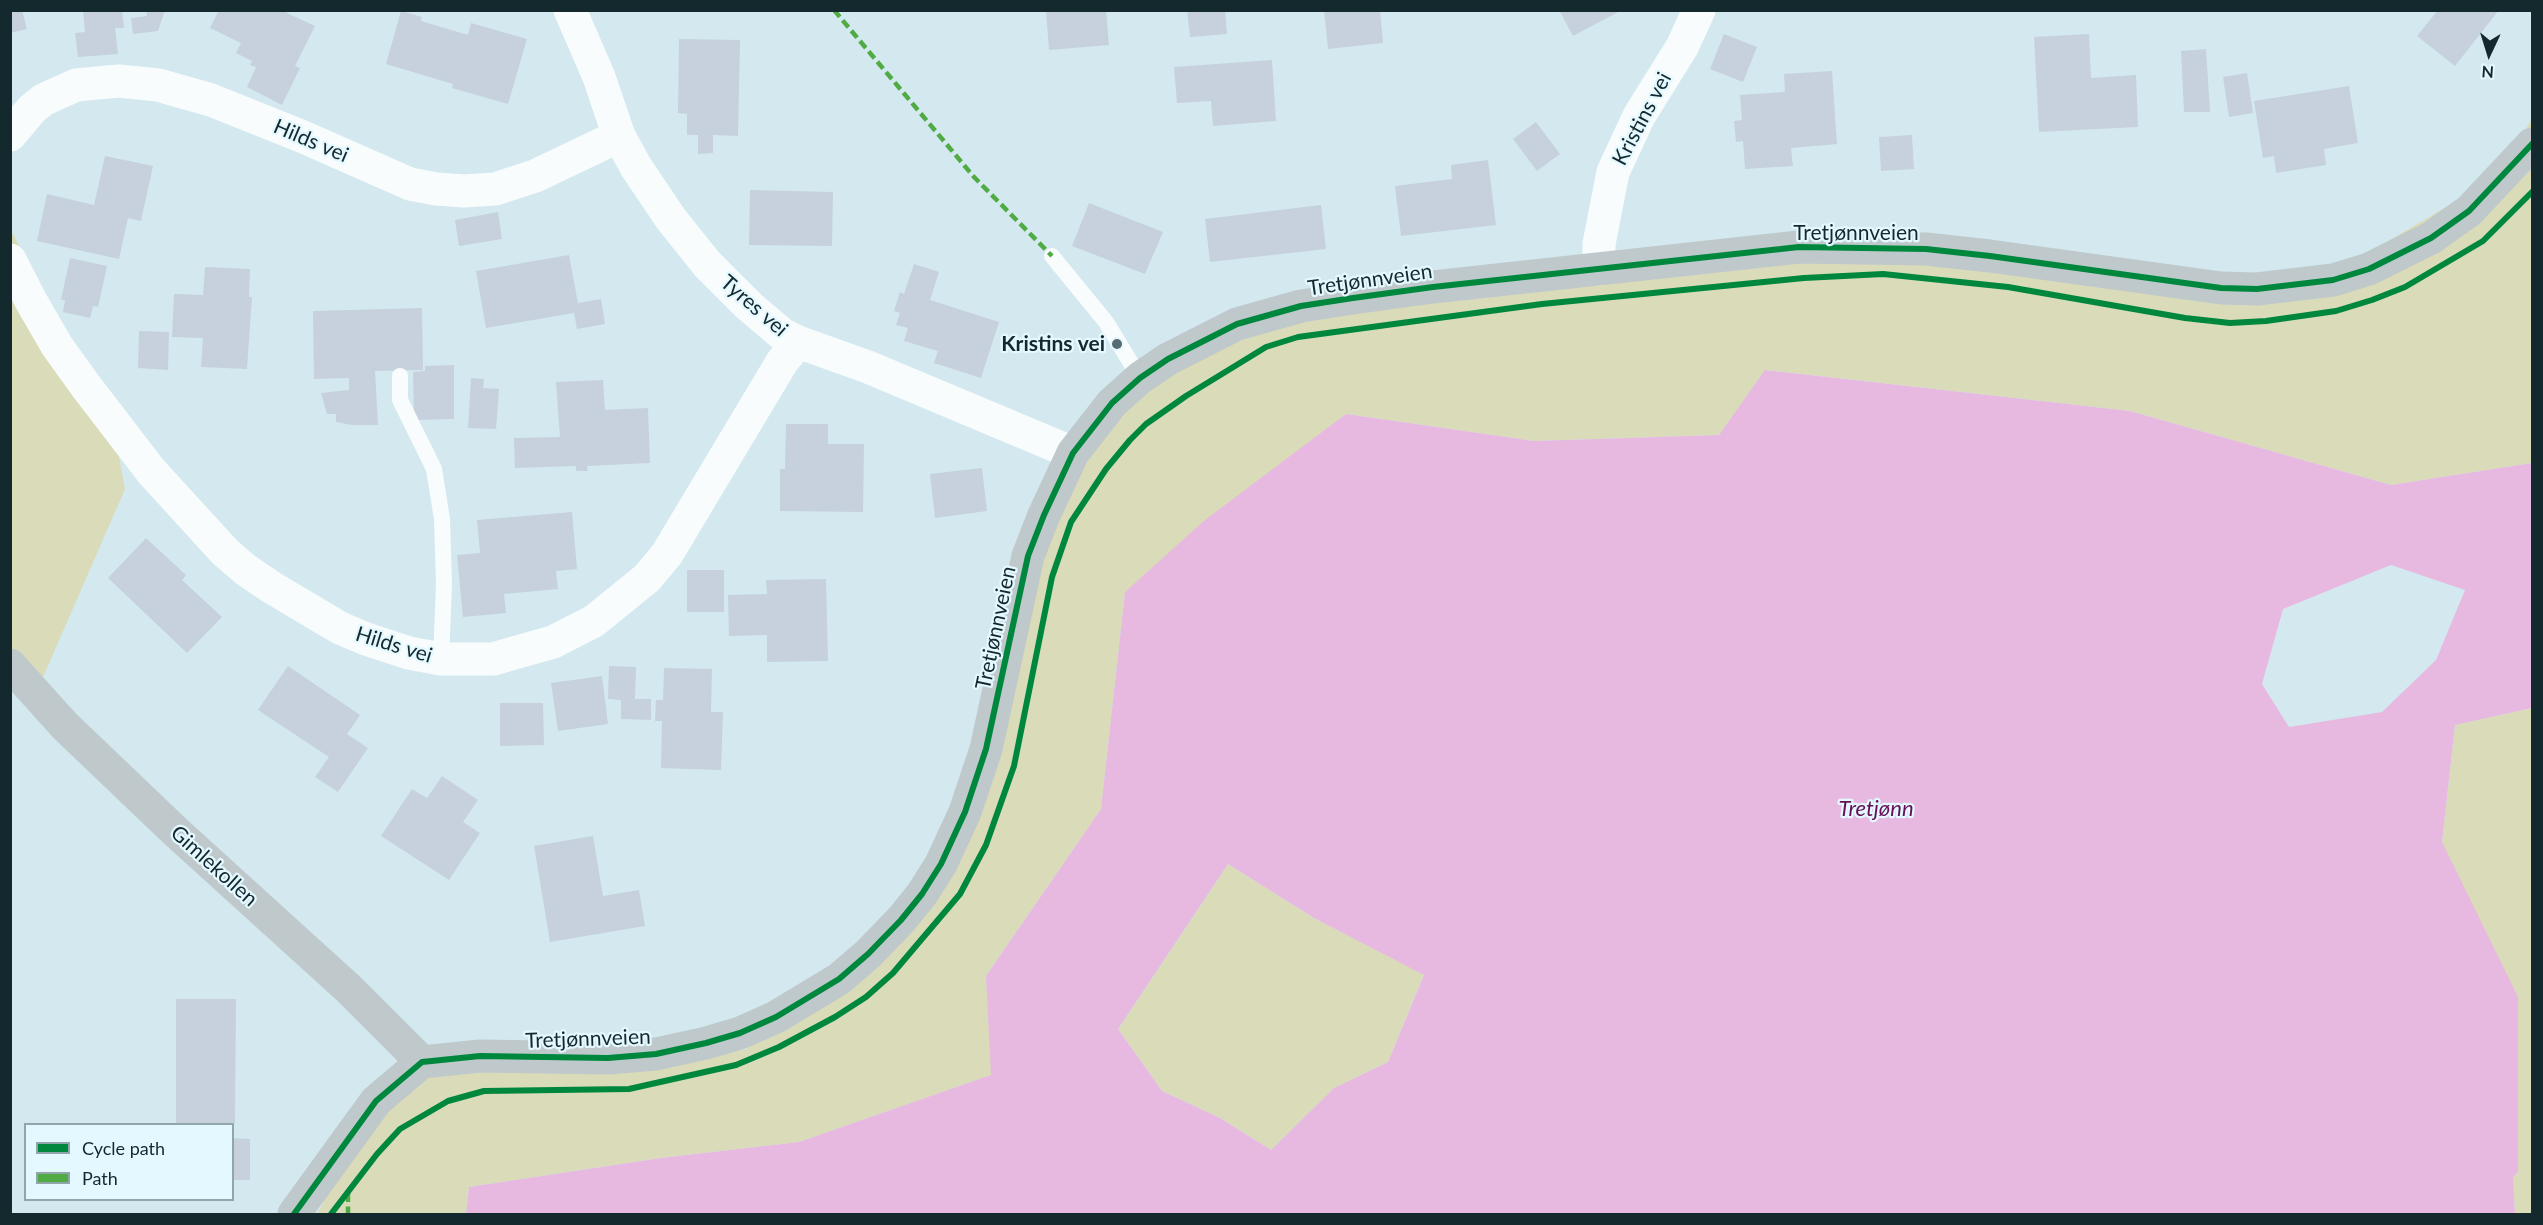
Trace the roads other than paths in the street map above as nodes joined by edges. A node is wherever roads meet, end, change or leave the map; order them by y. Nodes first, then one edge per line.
1 (570, 10) edge
2 (1698, 10) edge
3 (10, 135) edge
4 (619, 135) junction
5 (2532, 144) edge
6 (1052, 256) dead end
7 (10, 260) edge
8 (1599, 269) junction
9 (798, 342) junction
10 (400, 376) dead end
11 (1140, 378) junction
12 (1073, 453) junction
13 (441, 659) junction
14 (10, 665) edge
15 (422, 1062) junction
16 (294, 1215) edge

1 - 4 street, Tyres vei
2 - 8 street, Kristins vei
3 - 4 street, Hilds vei
4 - 9 street, Tyres vei
5 - 8 street, Tretjønnveien
6 - 11 lane
7 - 13 street, Hilds vei
8 - 11 street, Tretjønnveien
9 - 12 street, Tyres vei
9 - 13 street, Hilds vei
10 - 13 lane
11 - 12 street, Tretjønnveien
12 - 15 street, Tretjønnveien
14 - 15 street, Gimlekollen
15 - 16 street

